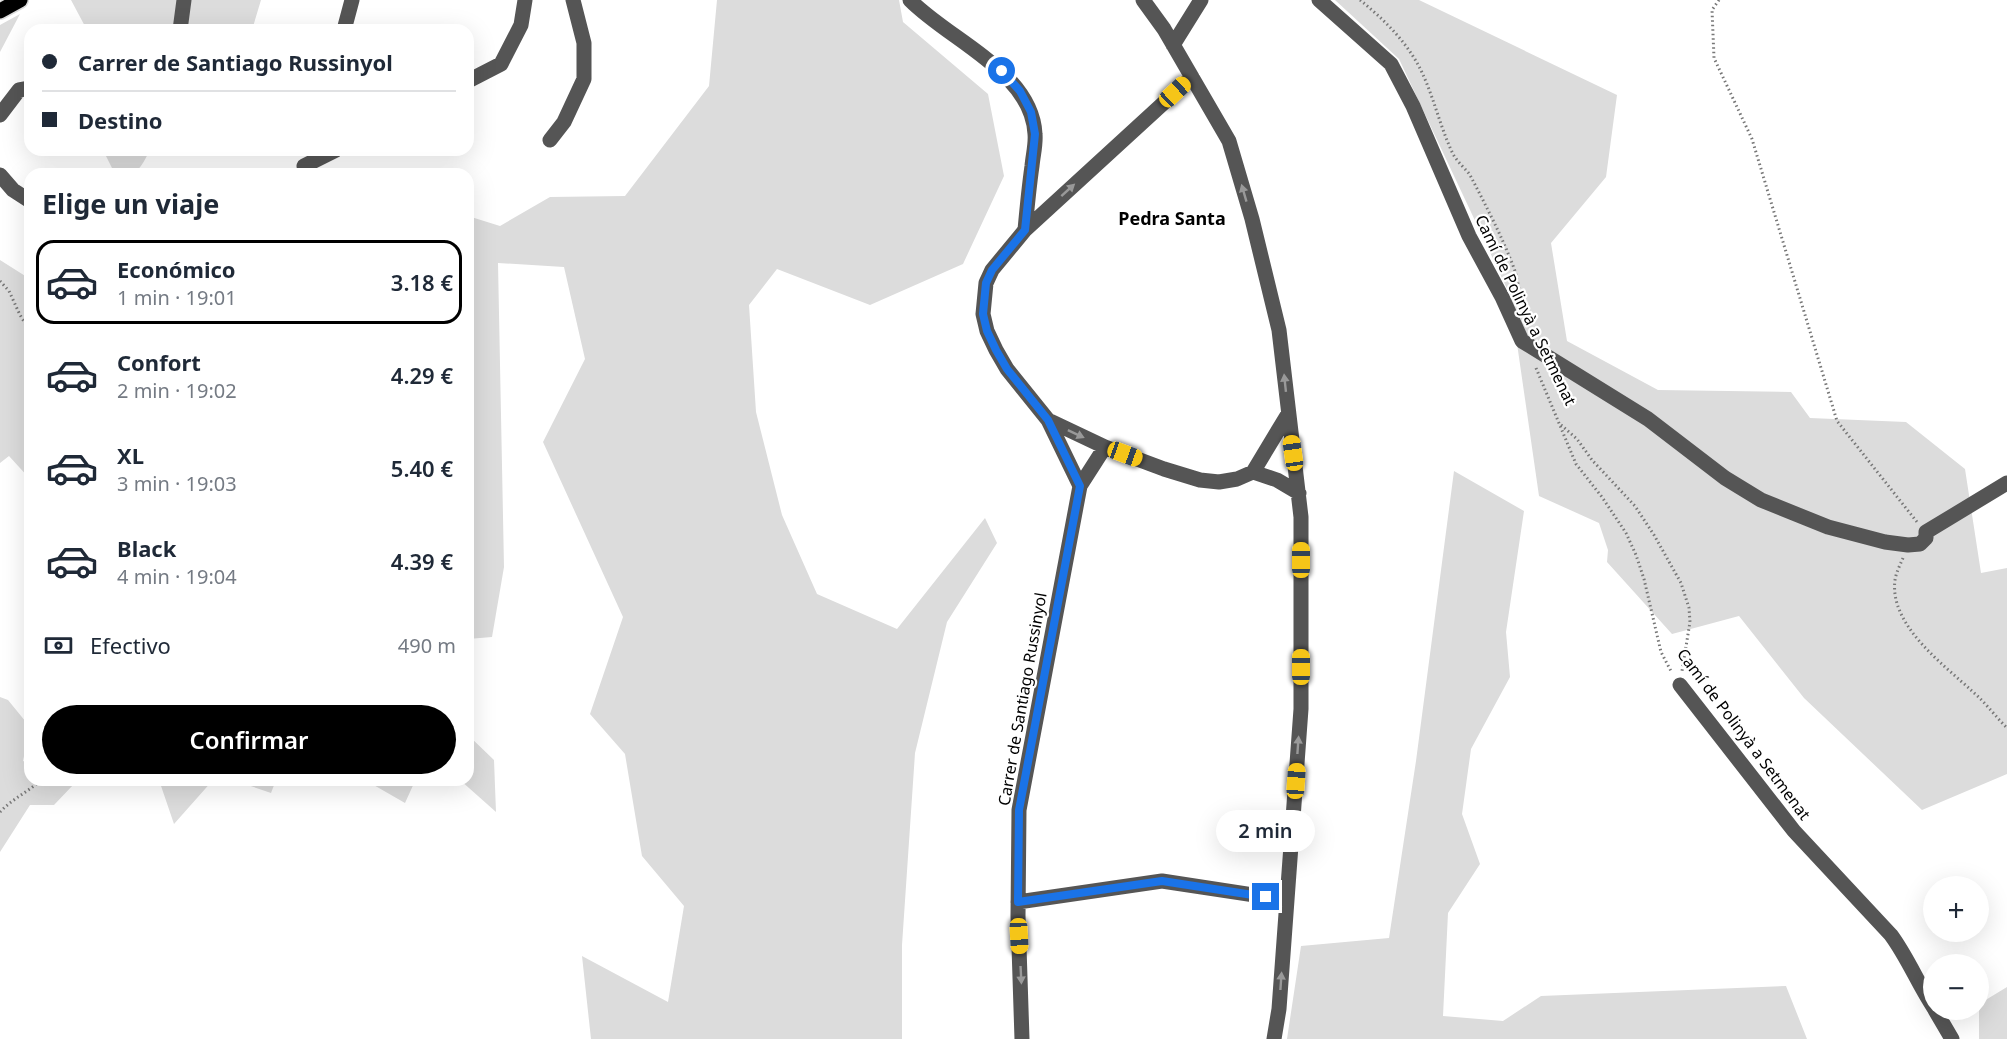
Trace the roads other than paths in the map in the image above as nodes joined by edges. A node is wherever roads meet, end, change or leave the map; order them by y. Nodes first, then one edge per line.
1 (20, 0) edge
2 (184, 0) edge
3 (352, 0) edge
4 (525, 0) edge
5 (573, 0) edge
6 (910, 0) edge
7 (1143, 0) edge
8 (1201, 0) edge
9 (1319, 0) edge
10 (0, 11) edge
11 (181, 24) edge
12 (346, 24) edge
13 (1173, 45) junction
14 (1192, 77) junction
15 (474, 78) edge
16 (24, 89) edge
17 (0, 115) edge
18 (550, 140) dead end
19 (326, 156) edge
20 (306, 168) edge
21 (0, 175) edge
22 (24, 197) edge
23 (1025, 230) junction
24 (1288, 414) junction
25 (1048, 420) junction
26 (1105, 447) junction
27 (1253, 472) junction
28 (2007, 483) edge
29 (1080, 486) junction
30 (1299, 493) junction
31 (1680, 685) road end
32 (1287, 900) junction
33 (1018, 902) junction
34 (1923, 991) edge
35 (1941, 1020) edge
36 (1022, 1039) edge
37 (1274, 1039) edge
38 (1952, 1039) edge

1 - 10 main road
2 - 11 street
3 - 12 street
4 - 15 street
5 - 18 street
6 - 23 street
7 - 13 street
8 - 13 street
9 - 28 street, Camí de Polinyà a Setmenat
13 - 14 street
23 -> 14 street
24 -> 14 street
16 - 17 street
19 - 20 street
21 - 22 street
23 - 25 street
24 - 27 street
24 - 30 street
25 -> 26 street
25 - 29 street
26 - 27 street
26 - 29 street, Carrer de Santiago Russinyol
27 - 30 street
29 - 33 street, Carrer de Santiago Russinyol
32 -> 30 street
31 - 34 street, Camí de Polinyà a Setmenat
32 - 33 street
37 -> 32 street
33 -> 36 street, Carrer de Santiago Russinyol
35 - 38 street, Camí de Polinyà a Setmenat

